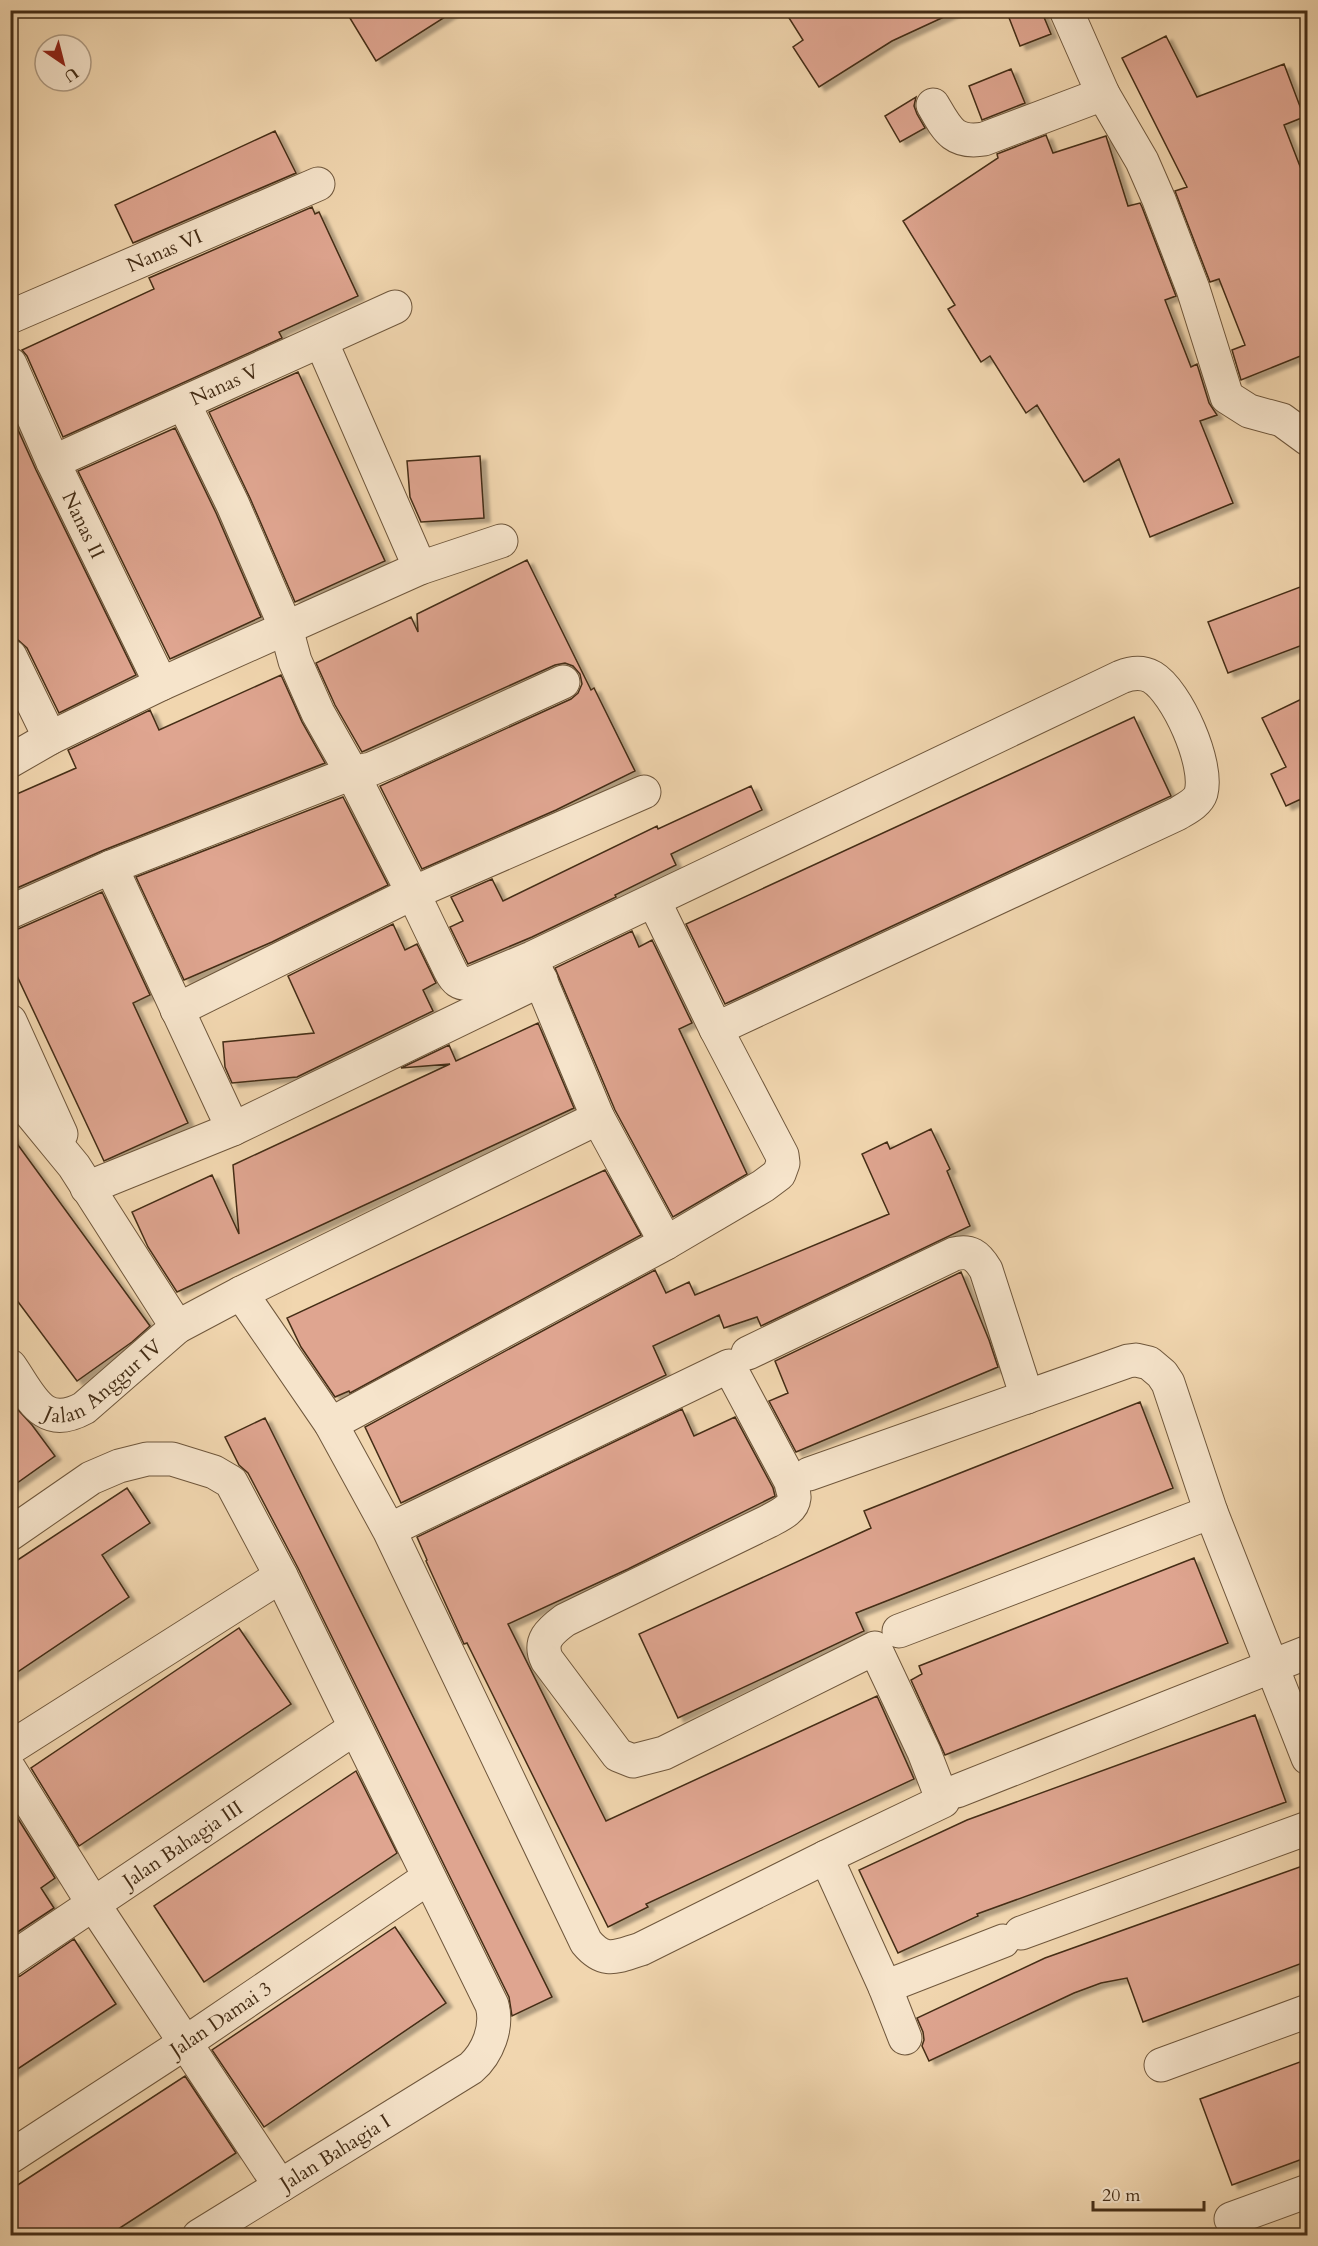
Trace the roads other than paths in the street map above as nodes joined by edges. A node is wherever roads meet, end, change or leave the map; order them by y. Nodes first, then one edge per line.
1 (1066, 10) edge
2 (1104, 94) junction
3 (933, 105) dead end
4 (318, 184) dead end
5 (395, 307) dead end
6 (10, 316) edge
7 (321, 341) junction
8 (10, 363) edge
9 (184, 404) junction
10 (1308, 439) edge
11 (53, 462) junction
12 (501, 541) dead end
13 (420, 568) junction
14 (286, 628) junction
15 (10, 656) edge
16 (563, 682) dead end
17 (161, 684) junction
18 (50, 738) junction
19 (10, 760) edge
20 (352, 773) junction
21 (644, 792) dead end
22 (111, 867) junction
23 (413, 893) junction
24 (654, 901) junction
25 (10, 912) edge
26 (536, 969) junction
27 (177, 1010) junction
28 (10, 1021) edge
29 (716, 1029) junction
30 (10, 1088) edge
31 (598, 1118) junction
32 (233, 1129) junction
33 (81, 1177) junction
34 (666, 1243) junction
35 (240, 1293) junction
36 (177, 1327) junction
37 (748, 1353) dead end
38 (10, 1366) edge
39 (1027, 1397) junction
40 (331, 1424) junction
41 (809, 1474) dead end
42 (1211, 1512) junction
43 (389, 1530) junction
44 (10, 1534) edge
45 (281, 1576) junction
46 (899, 1631) dead end
47 (1308, 1652) edge
48 (1272, 1665) junction
49 (355, 1728) junction
50 (10, 1748) edge
51 (1308, 1758) edge
52 (10, 1770) edge
53 (957, 1791) dead end
54 (1308, 1828) edge
55 (826, 1857) junction
56 (428, 1878) junction
57 (94, 1905) junction
58 (10, 1960) edge
59 (885, 1987) junction
60 (1308, 2011) edge
61 (905, 2038) dead end
62 (185, 2043) junction
63 (1161, 2066) dead end
64 (10, 2157) edge
65 (280, 2186) junction
66 (1308, 2191) edge
67 (1231, 2219) dead end
68 (199, 2235) edge

1 - 2 street
2 - 3 street
2 - 10 street
4 - 6 street, Nanas VI
5 - 7 street, Nanas V
7 - 9 street, Nanas V
7 - 13 street
8 - 11 street, Nanas II
9 - 11 street, Nanas V
9 - 14 street
11 - 17 street, Nanas II
12 - 13 street
13 - 14 street
14 - 17 street
14 - 20 street
15 - 18 street
16 - 20 street
17 - 18 street
18 - 19 street
20 - 22 street
20 - 23 street
21 - 23 street
22 - 25 street
22 - 27 street
23 - 26 street
23 - 27 street
24 - 26 street
24 - 29 street
24 - 29 street
26 - 31 street
26 - 32 street
27 - 32 street
28 - 33 street
29 - 34 street
30 - 33 street
31 - 34 street
31 - 35 street
32 - 33 street
33 - 36 street
34 - 40 street
35 - 36 street
35 - 40 street
36 - 38 street, Jalan Anggur IV
37 - 39 street
39 - 41 street
39 - 42 street
40 - 43 street
42 - 46 street
42 - 48 street
43 - 55 street
43 - 55 street
44 - 45 street
45 - 49 street
45 - 50 street
47 - 48 street
48 - 51 street
48 - 53 street
49 - 56 street
49 - 57 street, Jalan Bahagia III
52 - 57 street
54 - 59 street
55 - 59 street
56 - 62 street, Jalan Damai 3
56 - 65 street, Jalan Bahagia I
57 - 58 street, Jalan Bahagia III
57 - 62 street
59 - 61 street
60 - 63 street
62 - 64 street, Jalan Damai 3
62 - 65 street
65 - 68 street, Jalan Bahagia I
66 - 67 street

